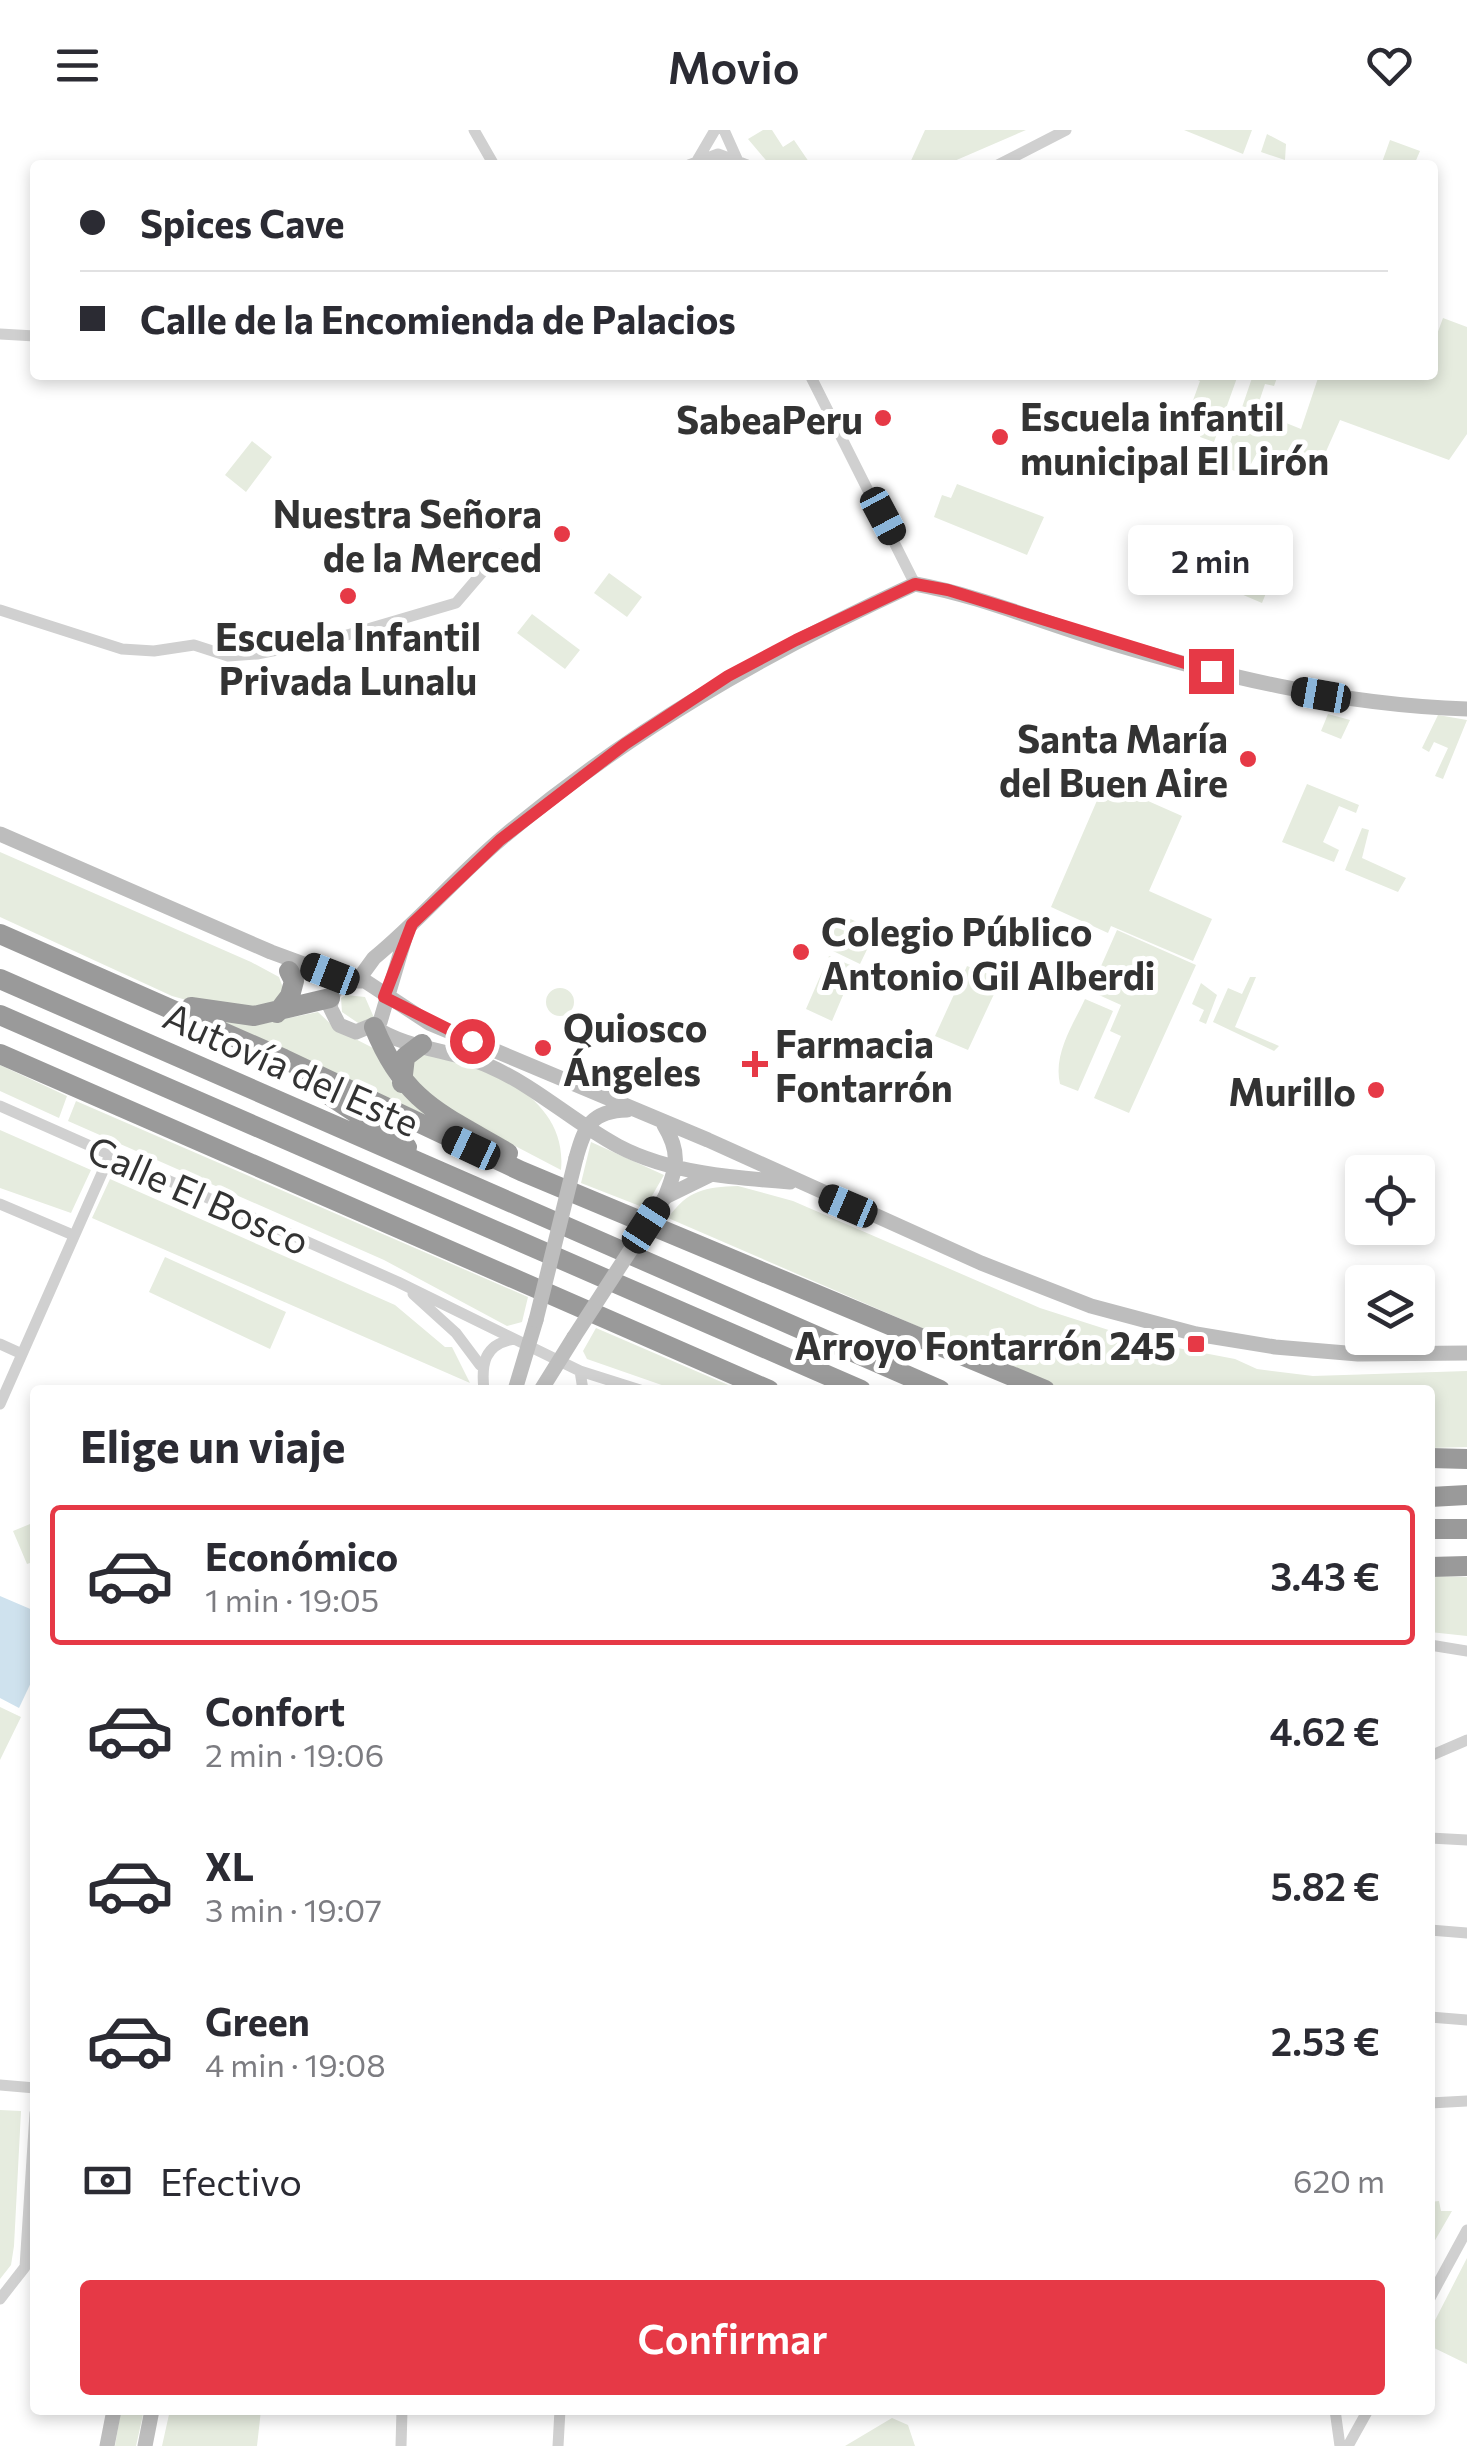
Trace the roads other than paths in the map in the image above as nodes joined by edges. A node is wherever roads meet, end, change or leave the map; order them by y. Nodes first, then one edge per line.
1 (474, 130) edge
2 (715, 130) edge
3 (724, 130) edge
4 (1066, 130) edge
5 (491, 160) edge
6 (695, 160) edge
7 (700, 160) edge
8 (736, 160) edge
9 (741, 160) edge
10 (1008, 160) edge
11 (0, 334) edge
12 (30, 336) edge
13 (813, 380) edge
14 (498, 554) dead end
15 (915, 584) junction
16 (0, 610) edge
17 (1467, 709) edge
18 (0, 834) edge
19 (406, 931) junction
20 (0, 934) edge
21 (271, 952) junction
22 (289, 971) junction
23 (0, 979) edge
24 (354, 981) junction
25 (140, 996) junction
26 (384, 997) junction
27 (330, 998) junction
28 (276, 1013) junction
29 (0, 1015) edge
30 (374, 1027) junction
31 (217, 1030) junction
32 (422, 1044) junction
33 (0, 1054) edge
34 (402, 1083) junction
35 (0, 1106) edge
36 (558, 1106) junction
37 (629, 1110) junction
38 (664, 1125) junction
39 (585, 1126) junction
40 (110, 1155) junction
41 (576, 1158) junction
42 (677, 1167) junction
43 (437, 1170) junction
44 (712, 1174) junction
45 (794, 1182) junction
46 (665, 1197) junction
47 (0, 1204) edge
48 (621, 1210) junction
49 (73, 1236) junction
50 (398, 1282) junction
51 (514, 1339) junction
52 (0, 1344) edge
53 (530, 1346) junction
54 (1467, 1353) edge
55 (22, 1354) junction
56 (559, 1359) junction
57 (0, 1363) edge
58 (480, 1365) junction
59 (15, 1370) junction
60 (580, 1371) junction
61 (485, 1385) edge
62 (517, 1385) edge
63 (543, 1385) edge
64 (583, 1385) edge
65 (624, 1385) edge
66 (757, 1385) edge
67 (850, 1385) edge
68 (929, 1385) edge
69 (1033, 1385) edge
70 (0, 1404) edge
71 (1435, 1458) edge
72 (1467, 1458) edge
73 (1467, 1495) edge
74 (1435, 1497) edge
75 (1435, 1529) edge
76 (1467, 1529) edge
77 (1435, 1568) edge
78 (1467, 1568) edge
79 (1435, 1646) edge
80 (1466, 1650) edge
81 (1467, 1740) edge
82 (1435, 1754) edge
83 (1435, 1838) edge
84 (1467, 1840) edge
85 (1435, 1930) edge
86 (1467, 1933) edge
87 (1435, 2017) edge
88 (1467, 2020) edge
89 (0, 2086) edge
90 (30, 2088) edge
91 (1467, 2101) edge
92 (1435, 2104) edge
93 (30, 2183) edge
94 (1467, 2230) edge
95 (1435, 2289) edge
96 (0, 2300) edge
97 (113, 2415) edge
98 (151, 2415) edge
99 (402, 2415) edge
100 (560, 2415) edge
101 (1336, 2415) edge
102 (1365, 2415) edge
103 (107, 2446) edge
104 (145, 2446) edge
105 (401, 2446) edge
106 (558, 2446) edge
107 (1340, 2446) edge
108 (1348, 2446) edge

1 - 5 street
2 - 6 street
3 - 9 street
4 - 10 street
7 - 8 street
11 - 12 street
13 - 15 street
14 - 16 street
15 - 17 street
15 - 19 street
18 - 21 street
19 - 24 street
19 - 26 street
20 - 25 highway
21 - 22 street
21 - 24 street
22 - 27 street
22 - 28 highway
23 - 43 highway, Autovía del Este
24 - 26 street
24 - 27 street
25 - 28 highway
25 - 31 highway
26 - 30 street
26 - 37 street
27 - 28 highway
27 - 30 street
29 - 67 highway, Autovía del Este
30 - 32 street
30 - 34 highway
31 - 43 highway
31 - 48 highway
32 - 34 highway
32 - 36 street
33 - 66 highway
34 - 48 highway
35 - 40 street, Calle El Bosco
36 - 39 street
36 - 41 street
37 - 38 street
37 - 39 street
38 - 42 street
38 - 45 street
39 - 41 street
39 - 42 street
40 - 49 street
40 - 50 street, Calle El Bosco
41 - 53 street, bridge
42 - 44 street
42 - 46 street
43 - 68 highway, Autovía del Este
44 - 45 street
44 - 46 street
45 - 54 street
46 - 56 street, bridge
47 - 49 street
48 - 69 highway
49 - 55 street
50 - 51 street, Calle El Bosco
50 - 58 street, Calle El Bosco
51 - 53 street, Calle El Bosco
51 - 58 street
52 - 55 street
53 - 56 street, Calle El Bosco
53 - 62 street
55 - 59 street
56 - 60 street, Calle El Bosco
56 - 63 street
57 - 59 street
58 - 61 street
59 - 70 street
60 - 64 street
60 - 65 street, Calle El Bosco
71 - 72 highway
73 - 74 highway
75 - 76 highway
77 - 78 highway
79 - 80 street
81 - 82 street
83 - 84 street
85 - 86 street
87 - 88 street
89 - 90 street
91 - 92 street
93 - 96 street
94 - 95 street
97 - 103 street
98 - 104 street
99 - 105 street
100 - 106 street
101 - 107 street
102 - 108 street

